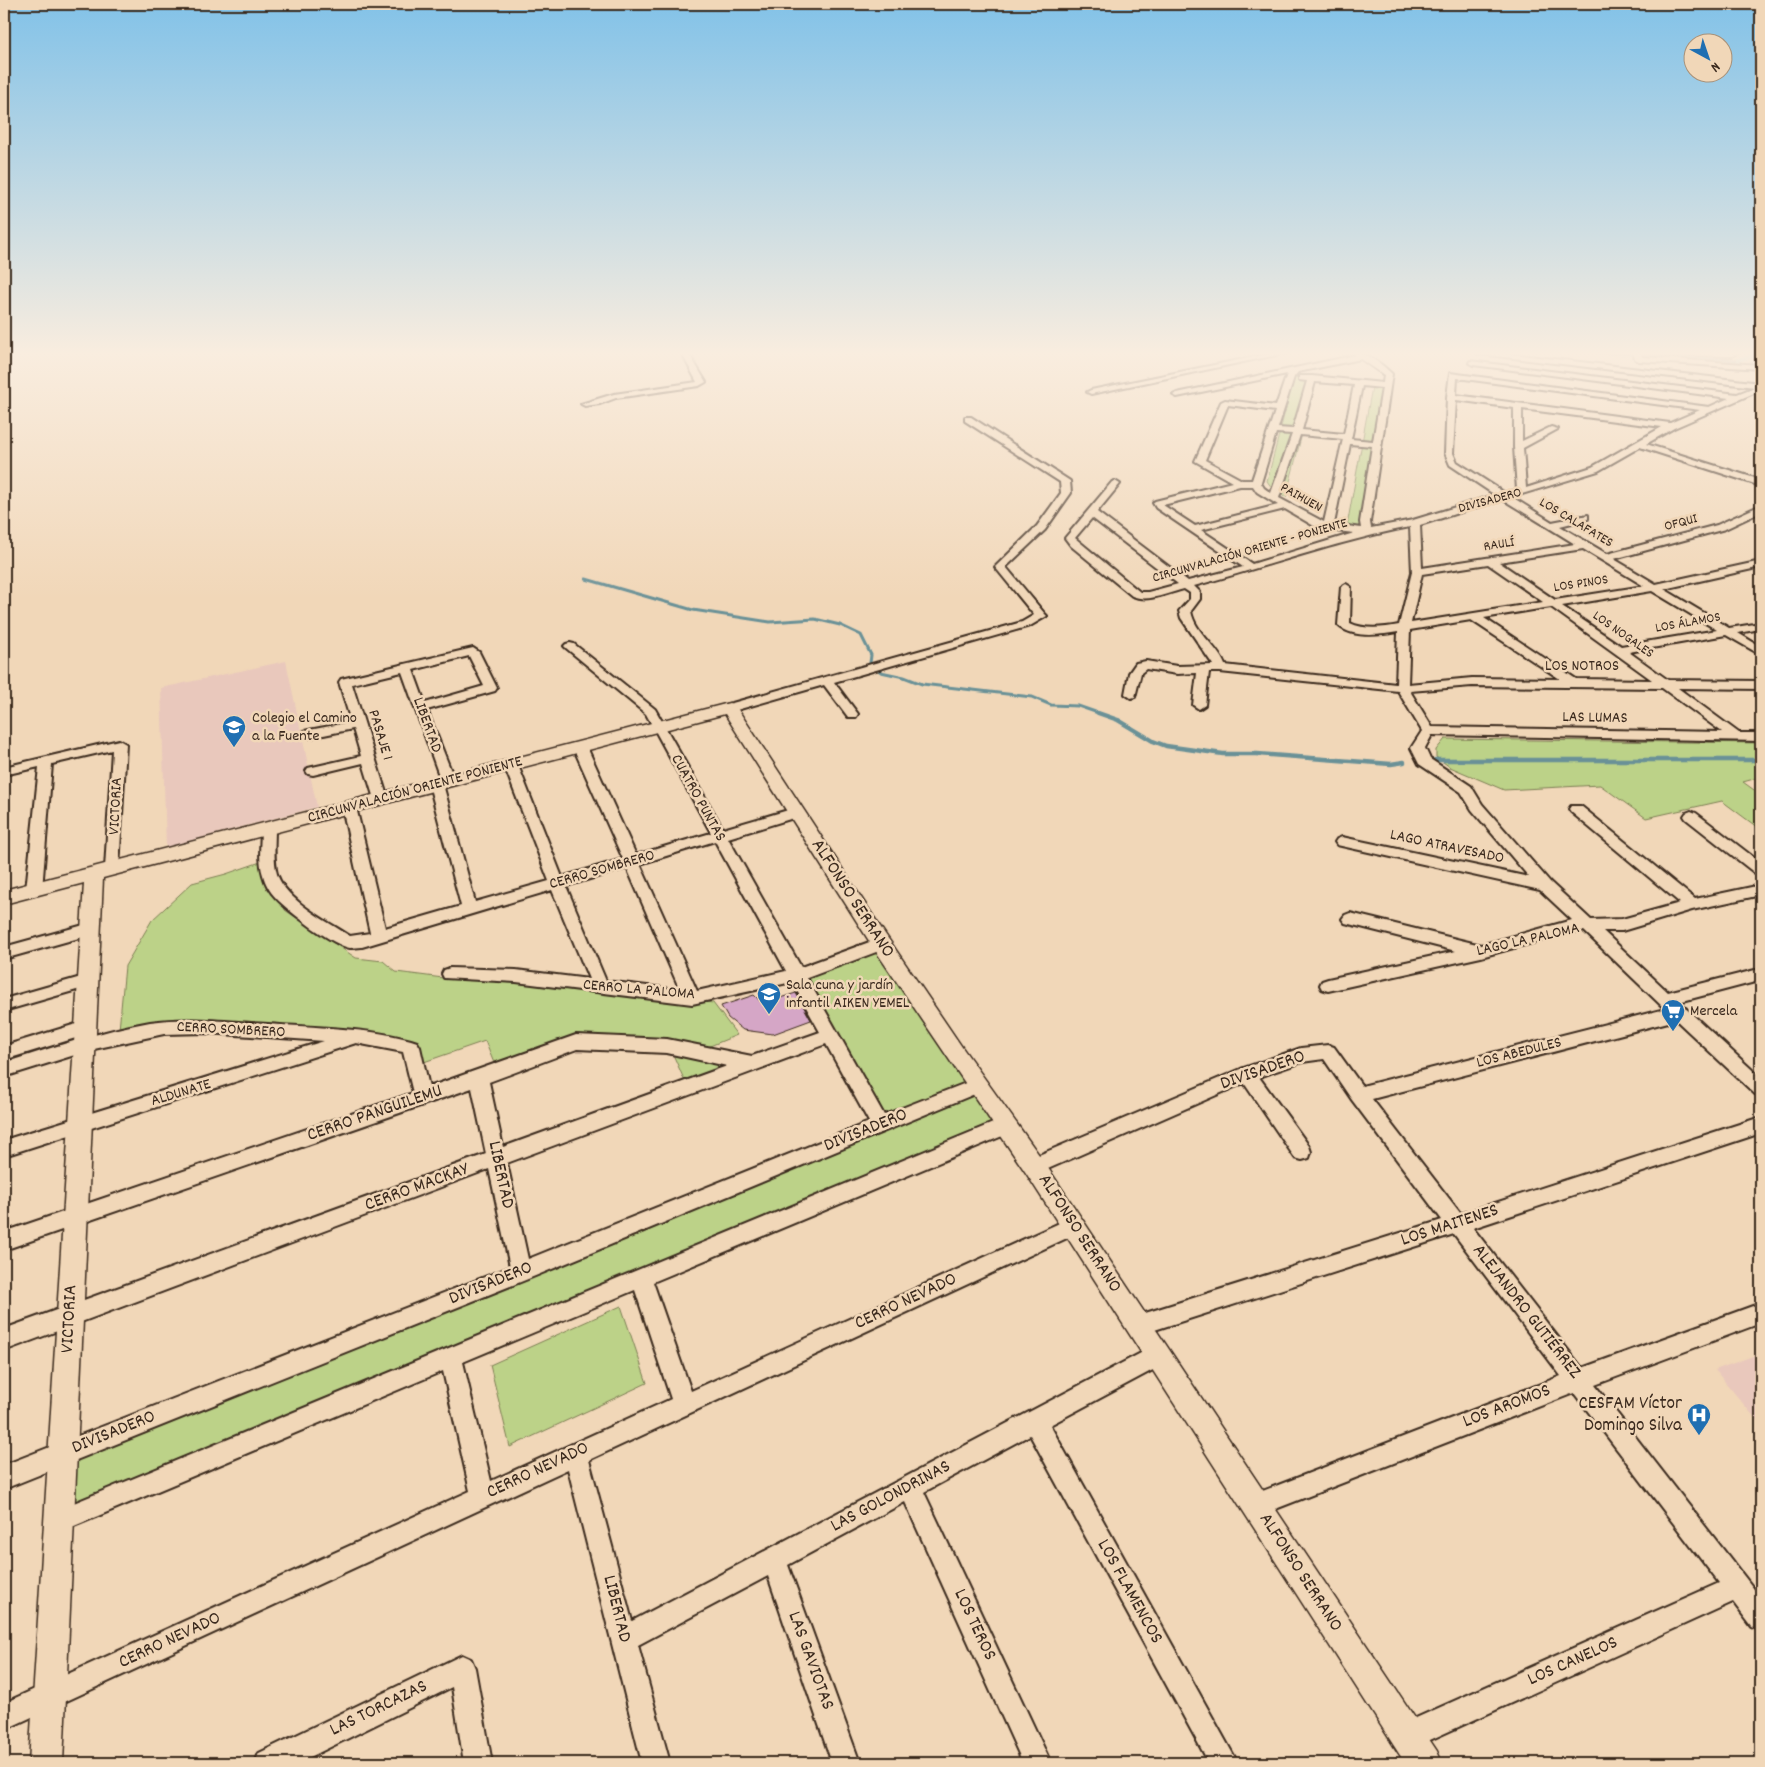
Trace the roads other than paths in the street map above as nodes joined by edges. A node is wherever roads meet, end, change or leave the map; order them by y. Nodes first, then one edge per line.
1 (992, 434) edge
2 (1211, 434) edge
3 (1272, 434) edge
4 (1296, 434) edge
5 (1315, 434) edge
6 (1349, 434) edge
7 (1377, 434) edge
8 (1450, 434) edge
9 (1518, 434) edge
10 (1544, 434) edge
11 (1655, 434) edge
12 (1348, 439) junction
13 (1375, 444) junction
14 (1638, 444) junction
15 (1518, 448) junction
16 (1240, 483) junction
17 (1256, 483) junction
18 (1761, 483) edge
19 (1115, 484) dead end
20 (1522, 492) junction
21 (1502, 496) junction
22 (1274, 499) junction
23 (1286, 506) junction
24 (1761, 508) edge
25 (1091, 512) junction
26 (1584, 517) dead end
27 (1415, 522) junction
28 (1551, 525) junction
29 (1328, 527) junction
30 (1193, 529) junction
31 (1367, 532) junction
32 (1586, 545) junction
33 (1604, 558) junction
34 (1491, 561) junction
35 (1761, 564) edge
36 (1251, 568) junction
37 (1417, 572) junction
38 (1188, 586) junction
39 (1346, 587) dead end
40 (1656, 587) junction
41 (1554, 604) junction
42 (1474, 617) junction
43 (1761, 626) edge
44 (1404, 628) junction
45 (1728, 632) junction
46 (570, 646) dead end
47 (1619, 650) junction
48 (1761, 652) edge
49 (407, 668) junction
50 (1220, 668) junction
51 (1203, 669) junction
52 (826, 681) junction
53 (1572, 682) junction
54 (1664, 683) junction
55 (1761, 685) edge
56 (1402, 688) junction
57 (1131, 694) dead end
58 (1199, 705) dead end
59 (420, 708) junction
60 (729, 708) junction
61 (852, 714) dead end
62 (358, 724) junction
63 (658, 726) junction
64 (1428, 731) junction
65 (309, 734) dead end
66 (1735, 736) junction
67 (1761, 737) edge
68 (580, 747) junction
69 (368, 758) junction
70 (46, 762) junction
71 (511, 765) junction
72 (4, 771) edge
73 (313, 771) dead end
74 (442, 783) junction
75 (381, 799) junction
76 (349, 807) junction
77 (1576, 809) dead end
78 (795, 812) junction
79 (1691, 816) dead end
80 (268, 828) junction
81 (718, 836) junction
82 (1342, 842) dead end
83 (630, 862) junction
84 (1761, 870) edge
85 (103, 871) junction
86 (557, 883) junction
87 (1545, 886) junction
88 (34, 890) junction
89 (1760, 892) edge
90 (4, 897) edge
91 (1692, 905) junction
92 (469, 909) junction
93 (1350, 919) dead end
94 (1588, 927) junction
95 (91, 929) junction
96 (379, 936) junction
97 (881, 944) junction
98 (1481, 951) junction
99 (4, 953) edge
100 (450, 974) dead end
101 (797, 975) junction
102 (1760, 976) edge
103 (88, 981) junction
104 (1328, 985) dead end
105 (601, 988) junction
106 (692, 998) junction
107 (1666, 999) junction
108 (4, 1005) edge
109 (1680, 1012) junction
110 (830, 1035) junction
111 (86, 1036) junction
112 (358, 1038) junction
113 (1328, 1052) joint
114 (4, 1053) edge
115 (754, 1064) junction
116 (4, 1070) edge
117 (1247, 1074) junction
118 (479, 1078) junction
119 (976, 1086) junction
120 (1761, 1089) edge
121 (1358, 1095) junction
122 (423, 1098) junction
123 (81, 1124) junction
124 (1761, 1124) edge
125 (880, 1125) junction
126 (1005, 1126) junction
127 (4, 1148) edge
128 (1302, 1152) dead end
129 (497, 1158) junction
130 (1034, 1166) junction
131 (76, 1216) junction
132 (1458, 1224) junction
133 (1073, 1226) junction
134 (4, 1241) edge
135 (520, 1272) junction
136 (641, 1277) junction
137 (1761, 1313) edge
138 (71, 1315) junction
139 (1139, 1325) junction
140 (4, 1340) edge
141 (1158, 1355) junction
142 (451, 1356) junction
143 (1578, 1380) junction
144 (684, 1404) junction
145 (1035, 1421) junction
146 (63, 1453) junction
147 (576, 1454) junction
148 (4, 1477) edge
149 (910, 1487) junction
150 (484, 1496) junction
151 (1256, 1505) junction
152 (60, 1520) junction
153 (774, 1559) junction
154 (1738, 1587) junction
155 (1761, 1618) edge
156 (624, 1639) junction
157 (50, 1696) junction
158 (4, 1717) edge
159 (1408, 1736) junction
160 (46, 1763) edge
161 (269, 1763) edge
162 (478, 1763) edge
163 (656, 1763) edge
164 (846, 1763) edge
165 (1037, 1763) edge
166 (1224, 1763) edge
167 (1426, 1763) edge

1 - 52 street, CIRCUNVALACIÓN ORIENTE PONIENTE
2 - 16 street
3 - 17 street, PAIHUEN
4 - 22 street
5 - 12 street
6 - 12 street
7 - 13 street, CIRCUNVALACIÓN ORIENTE - PONIENTE
8 - 21 street, LOS CALAFATES
9 - 15 street
10 - 15 street
11 - 14 street, DIVISADERO
12 - 13 street
12 - 29 street
13 - 31 street, CIRCUNVALACIÓN ORIENTE - PONIENTE
14 - 18 street
14 - 20 street, DIVISADERO
15 - 20 street
16 - 17 street
16 - 30 street
17 - 22 street, PAIHUEN
19 - 25 street
20 - 21 street, DIVISADERO
21 - 27 street, DIVISADERO
21 - 28 street, LOS CALAFATES
22 - 23 street, PAIHUEN
23 - 29 street, PAIHUEN
23 - 30 street
24 - 33 street, OFQUI
25 - 38 street
25 - 38 street, CIRCUNVALACIÓN ORIENTE - PONIENTE
26 - 28 street
27 - 31 street, CIRCUNVALACIÓN ORIENTE - PONIENTE
27 - 37 street
28 - 32 street, LOS CALAFATES
29 - 31 street, PAIHUEN
30 - 36 street
31 - 36 street, CIRCUNVALACIÓN ORIENTE - PONIENTE
32 - 33 street, LOS CALAFATES
32 - 34 street, RAULÍ
33 - 40 street, LOS CALAFATES
34 - 37 street, RAULÍ
34 - 41 street, LOS NOGALES
35 - 40 street, LOS PINOS
36 - 38 street, CIRCUNVALACIÓN ORIENTE - PONIENTE
37 - 44 street
38 - 50 street
39 - 44 street, LOS PINOS
40 - 41 street, LOS PINOS
40 - 45 street, LOS CALAFATES
41 - 42 street, LOS PINOS
41 - 47 street, LOS NOGALES
42 - 44 street, LOS PINOS
42 - 53 street
43 - 45 street, LOS ÁLAMOS
44 - 56 street
45 - 47 street, LOS ÁLAMOS
45 - 48 street, LOS CALAFATES
46 - 63 street, CUATRO PUNTAS
47 - 54 street, LOS NOGALES
49 - 59 street, LIBERTAD
49 - 59 street
49 - 62 street, PASAJE 1
50 - 51 street, LOS NOTROS
50 - 56 street, LOS NOTROS
51 - 57 street, LOS NOTROS
51 - 58 street
52 - 60 street, CIRCUNVALACIÓN ORIENTE PONIENTE
52 - 61 street
53 - 54 street, LOS NOTROS
53 - 56 street, LOS NOTROS
54 - 55 street, LOS NOTROS
54 - 66 street, LOS NOGALES
56 - 64 street
59 - 74 street, LIBERTAD
60 - 63 street, CIRCUNVALACIÓN ORIENTE PONIENTE
60 - 78 street, ALFONSO SERRANO
62 - 65 street
62 - 69 street, PASAJE 1
63 - 68 street, CIRCUNVALACIÓN ORIENTE PONIENTE
63 - 81 street, CUATRO PUNTAS
64 - 66 street, LAS LUMAS
64 - 87 street
66 - 67 street, LAS LUMAS
68 - 71 street, CIRCUNVALACIÓN ORIENTE PONIENTE
68 - 83 street
69 - 73 street
69 - 75 street, PASAJE 1
70 - 72 street
70 - 85 street, VICTORIA
70 - 88 street
71 - 74 street, CIRCUNVALACIÓN ORIENTE PONIENTE
71 - 86 street
74 - 75 street, CIRCUNVALACIÓN ORIENTE PONIENTE
74 - 92 street, LIBERTAD
75 - 76 street, CIRCUNVALACIÓN ORIENTE PONIENTE
76 - 80 street, CIRCUNVALACIÓN ORIENTE PONIENTE
76 - 96 street
77 - 91 street
78 - 81 street, CERRO SOMBRERO
78 - 97 street, ALFONSO SERRANO
79 - 84 street
80 - 85 street, CIRCUNVALACIÓN ORIENTE PONIENTE
80 - 96 street, CERRO SOMBRERO
81 - 83 street, CERRO SOMBRERO
81 - 101 street, CUATRO PUNTAS
82 - 87 street, LAGO ATRAVESADO
83 - 86 street, CERRO SOMBRERO
83 - 106 street
85 - 88 street, CIRCUNVALACIÓN ORIENTE PONIENTE
85 - 95 street, VICTORIA
86 - 92 street, CERRO SOMBRERO
86 - 105 street
87 - 94 street
88 - 90 street, CIRCUNVALACIÓN ORIENTE PONIENTE
89 - 91 street, LAGO LA PALOMA
91 - 94 street, LAGO LA PALOMA
92 - 96 street, CERRO SOMBRERO
93 - 98 street
94 - 98 street, LAGO LA PALOMA
94 - 107 street
95 - 99 street
95 - 103 street, VICTORIA
97 - 101 street, CERRO LA PALOMA
97 - 119 street, ALFONSO SERRANO
98 - 104 street, LAGO LA PALOMA
100 - 105 street, CERRO LA PALOMA
101 - 106 street, CERRO LA PALOMA
101 - 110 street, CUATRO PUNTAS
102 - 107 street
103 - 108 street
103 - 111 street, VICTORIA
105 - 106 street, CERRO LA PALOMA
107 - 109 street
109 - 120 street
109 - 121 street, LOS ABEDULES
110 - 115 street, CERRO MACKAY
110 - 125 street, CUATRO PUNTAS
111 - 112 street, CERRO SOMBRERO
111 - 114 street, CERRO SOMBRERO
111 - 116 street, CERRO SOMBRERO
111 - 123 street, VICTORIA
112 - 122 street, CERRO SOMBRERO
112 - 123 street, ALDUNATE
113 - 117 street, DIVISADERO
113 - 121 street, ALEJANDRO GUTIÉRREZ
115 - 118 street, CERRO PANGUILEMU
115 - 129 street, CERRO MACKAY
117 - 128 street
117 - 130 street, DIVISADERO
118 - 122 street, CERRO PANGUILEMU
118 - 129 street, LIBERTAD
119 - 125 street, DIVISADERO
119 - 126 street, ALFONSO SERRANO
121 - 132 street, ALEJANDRO GUTIÉRREZ
122 - 131 street, CERRO PANGUILEMU
123 - 127 street, ALDUNATE
123 - 131 street, VICTORIA
124 - 132 street, LOS MAITENES
125 - 135 street, DIVISADERO
126 - 130 street, ALFONSO SERRANO
126 - 136 street
129 - 135 street, LIBERTAD
129 - 138 street, CERRO MACKAY
130 - 133 street, ALFONSO SERRANO
131 - 134 street, CERRO PANGUILEMU
131 - 138 street, VICTORIA
132 - 139 street, LOS MAITENES
132 - 143 street, ALEJANDRO GUTIÉRREZ
133 - 139 street, ALFONSO SERRANO
133 - 144 street, CERRO NEVADO
135 - 146 street, DIVISADERO
136 - 142 street
136 - 144 street
137 - 143 street, LOS AROMOS
138 - 140 street, CERRO MACKAY
138 - 146 street, VICTORIA
139 - 141 street, ALFONSO SERRANO
141 - 145 street, LAS GOLONDRINAS
141 - 151 street, ALFONSO SERRANO
142 - 150 street
142 - 152 street
143 - 151 street, LOS AROMOS
143 - 154 street, ALEJANDRO GUTIÉRREZ
144 - 147 street, CERRO NEVADO
145 - 149 street, LAS GOLONDRINAS
145 - 166 street, LOS FLAMENCOS
146 - 148 street, DIVISADERO
146 - 152 street, VICTORIA
147 - 150 street, CERRO NEVADO
147 - 156 street, LIBERTAD
149 - 153 street, LAS GOLONDRINAS
149 - 165 street, LOS TEROS
150 - 157 street, CERRO NEVADO
151 - 159 street, ALFONSO SERRANO
152 - 157 street, VICTORIA
153 - 156 street, LAS GOLONDRINAS
153 - 164 street, LAS GAVIOTAS
154 - 155 street, ALEJANDRO GUTIÉRREZ
154 - 159 street, LOS CANELOS
156 - 163 street, LIBERTAD
157 - 158 street, CERRO NEVADO
157 - 160 street, VICTORIA
159 - 167 street, ALFONSO SERRANO
161 - 162 street, LAS TORCAZAS

